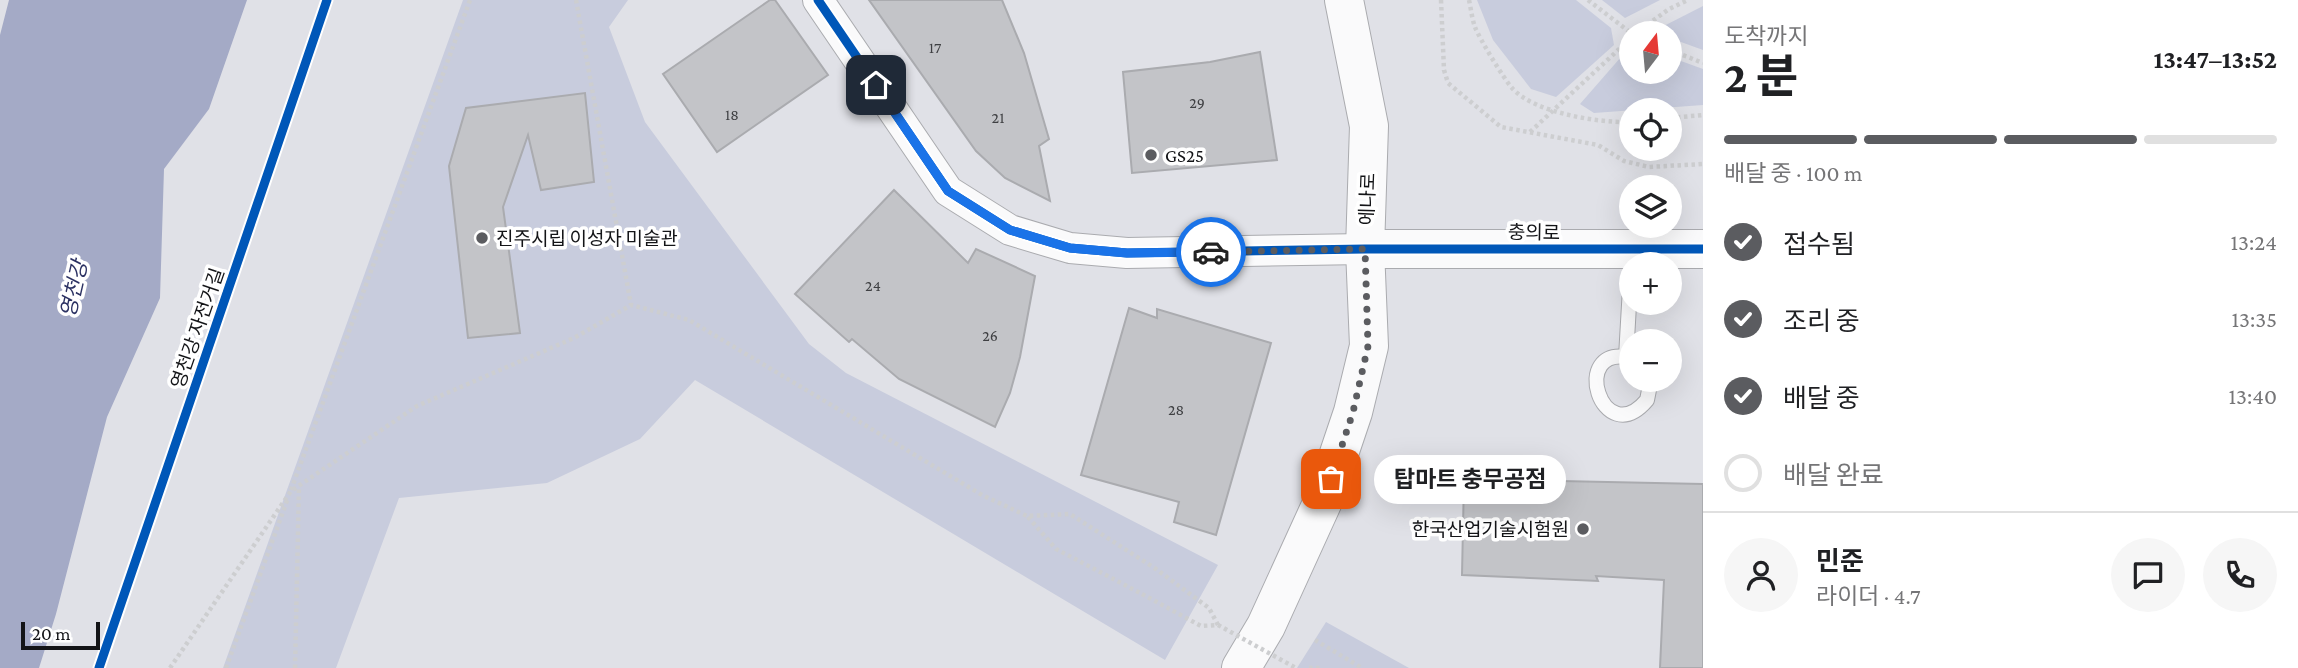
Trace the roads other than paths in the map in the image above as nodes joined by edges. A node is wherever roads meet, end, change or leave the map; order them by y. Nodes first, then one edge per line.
1 (818, 0) edge
2 (1344, 0) edge
3 (1365, 249) junction
4 (1703, 249) edge
5 (1682, 253) edge
6 (1619, 261) edge
7 (1619, 359) edge
8 (1650, 392) edge
9 (1241, 668) edge

1 - 3 street
2 - 3 street, 에나로
3 - 6 street, 충의로
3 - 9 street, 에나로
4 - 5 street, 충의로
7 - 8 lane

